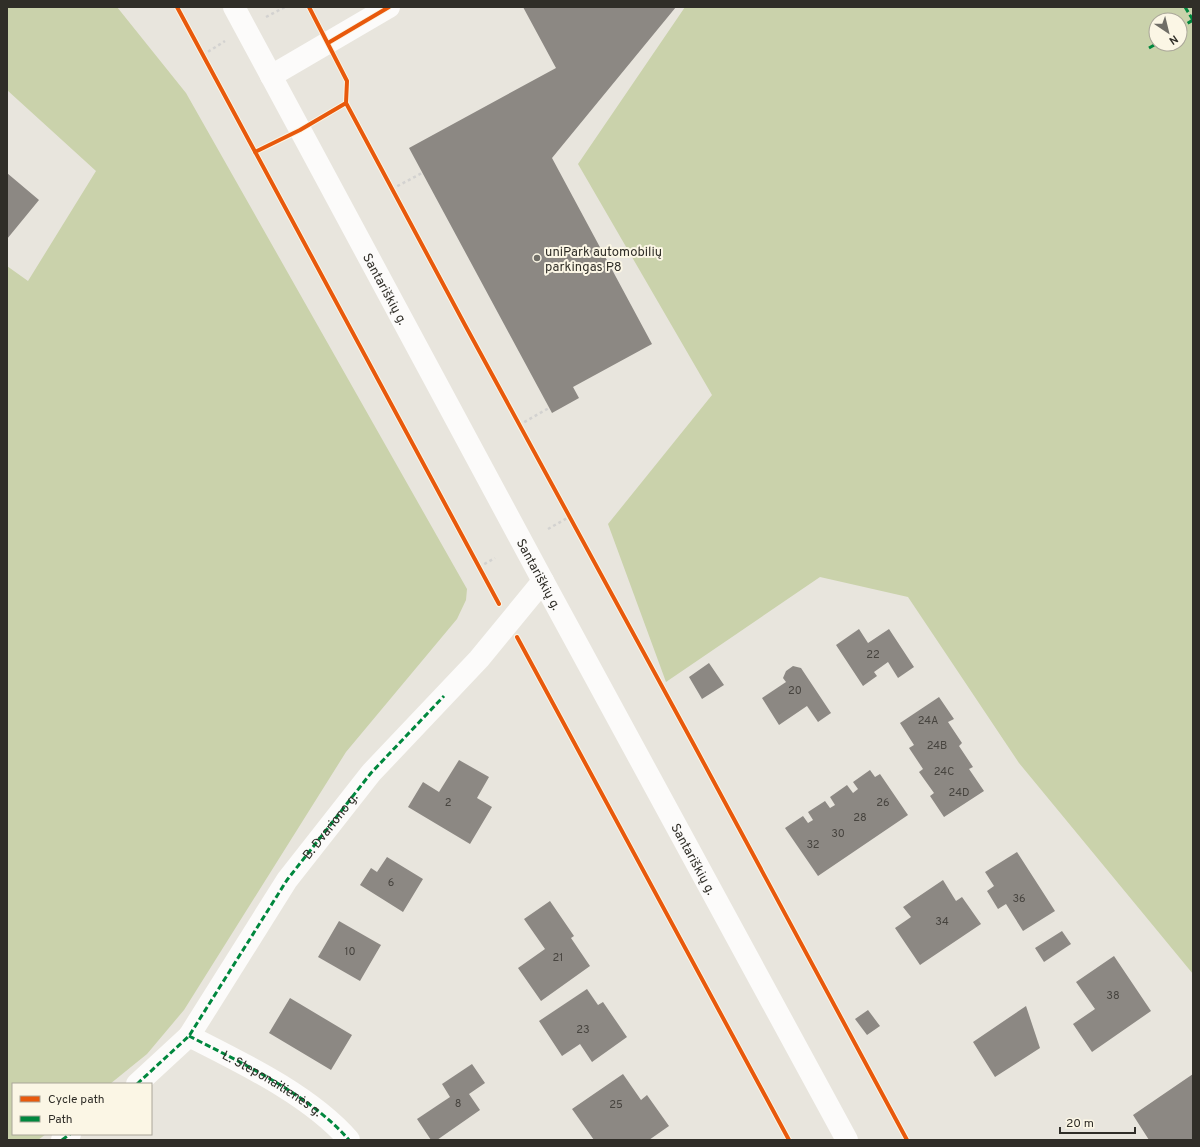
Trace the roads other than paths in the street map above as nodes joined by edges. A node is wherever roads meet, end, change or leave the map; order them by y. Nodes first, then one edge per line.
1 (234, 7) edge
2 (389, 7) edge
3 (271, 76) junction
4 (543, 581) junction
5 (189, 1036) junction
6 (138, 1083) edge
7 (349, 1140) edge
8 (847, 1140) edge

1 - 3 main road, Santariškių g.
2 - 3 main road
3 - 4 main road, Santariškių g.
4 - 5 main road, B. Dvariono g.
4 - 8 main road, Santariškių g.
5 - 6 main road, B. Dvariono g.
5 - 7 main road, L. Steponaitienės g.

